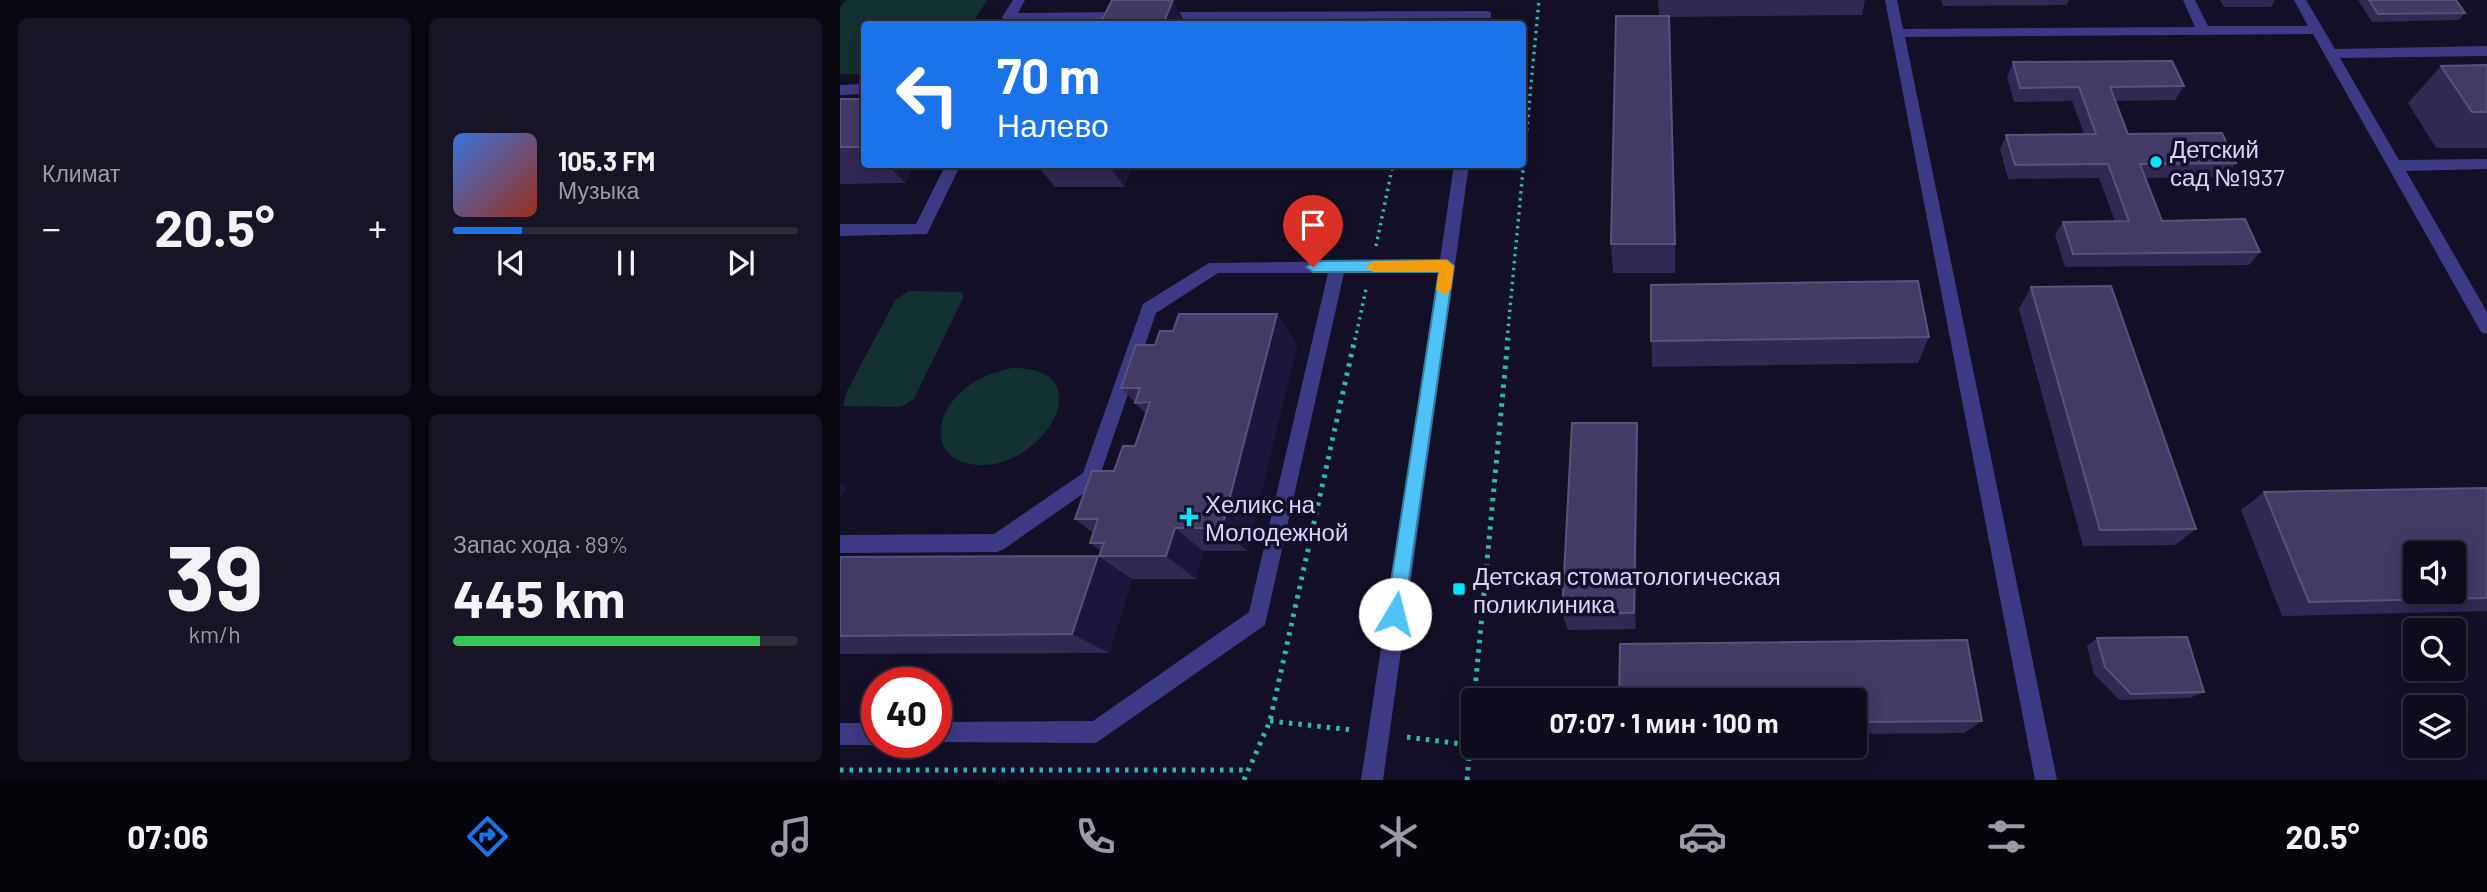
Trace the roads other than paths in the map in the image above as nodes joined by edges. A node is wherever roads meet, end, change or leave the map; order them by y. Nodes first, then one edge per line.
1 (1019, 0) edge
2 (1488, 0) edge
3 (1891, 0) edge
4 (2189, 0) edge
5 (2300, 0) edge
6 (1485, 20) edge
7 (2318, 30) junction
8 (2204, 31) junction
9 (1898, 33) junction
10 (2487, 51) edge
11 (2330, 54) junction
12 (861, 89) edge
13 (840, 90) edge
14 (2487, 164) edge
15 (2396, 166) junction
16 (952, 168) edge
17 (1461, 168) edge
18 (840, 230) edge
19 (1447, 266) junction
20 (1337, 267) junction
21 (2487, 327) edge
22 (840, 544) edge
23 (952, 733) edge
24 (840, 734) edge
25 (861, 734) edge
26 (1372, 780) edge
27 (2046, 780) edge

1 - 6 street
2 - 6 street
3 - 9 street
4 - 8 street
5 - 7 street
7 - 8 street
7 - 11 street
8 - 9 street
9 - 27 street
10 - 11 street
11 - 15 street
12 - 13 street
14 - 15 street
15 - 21 street
16 - 18 street
17 - 19 street
19 - 20 street
19 - 26 street
20 - 22 street
20 - 23 street
24 - 25 street

